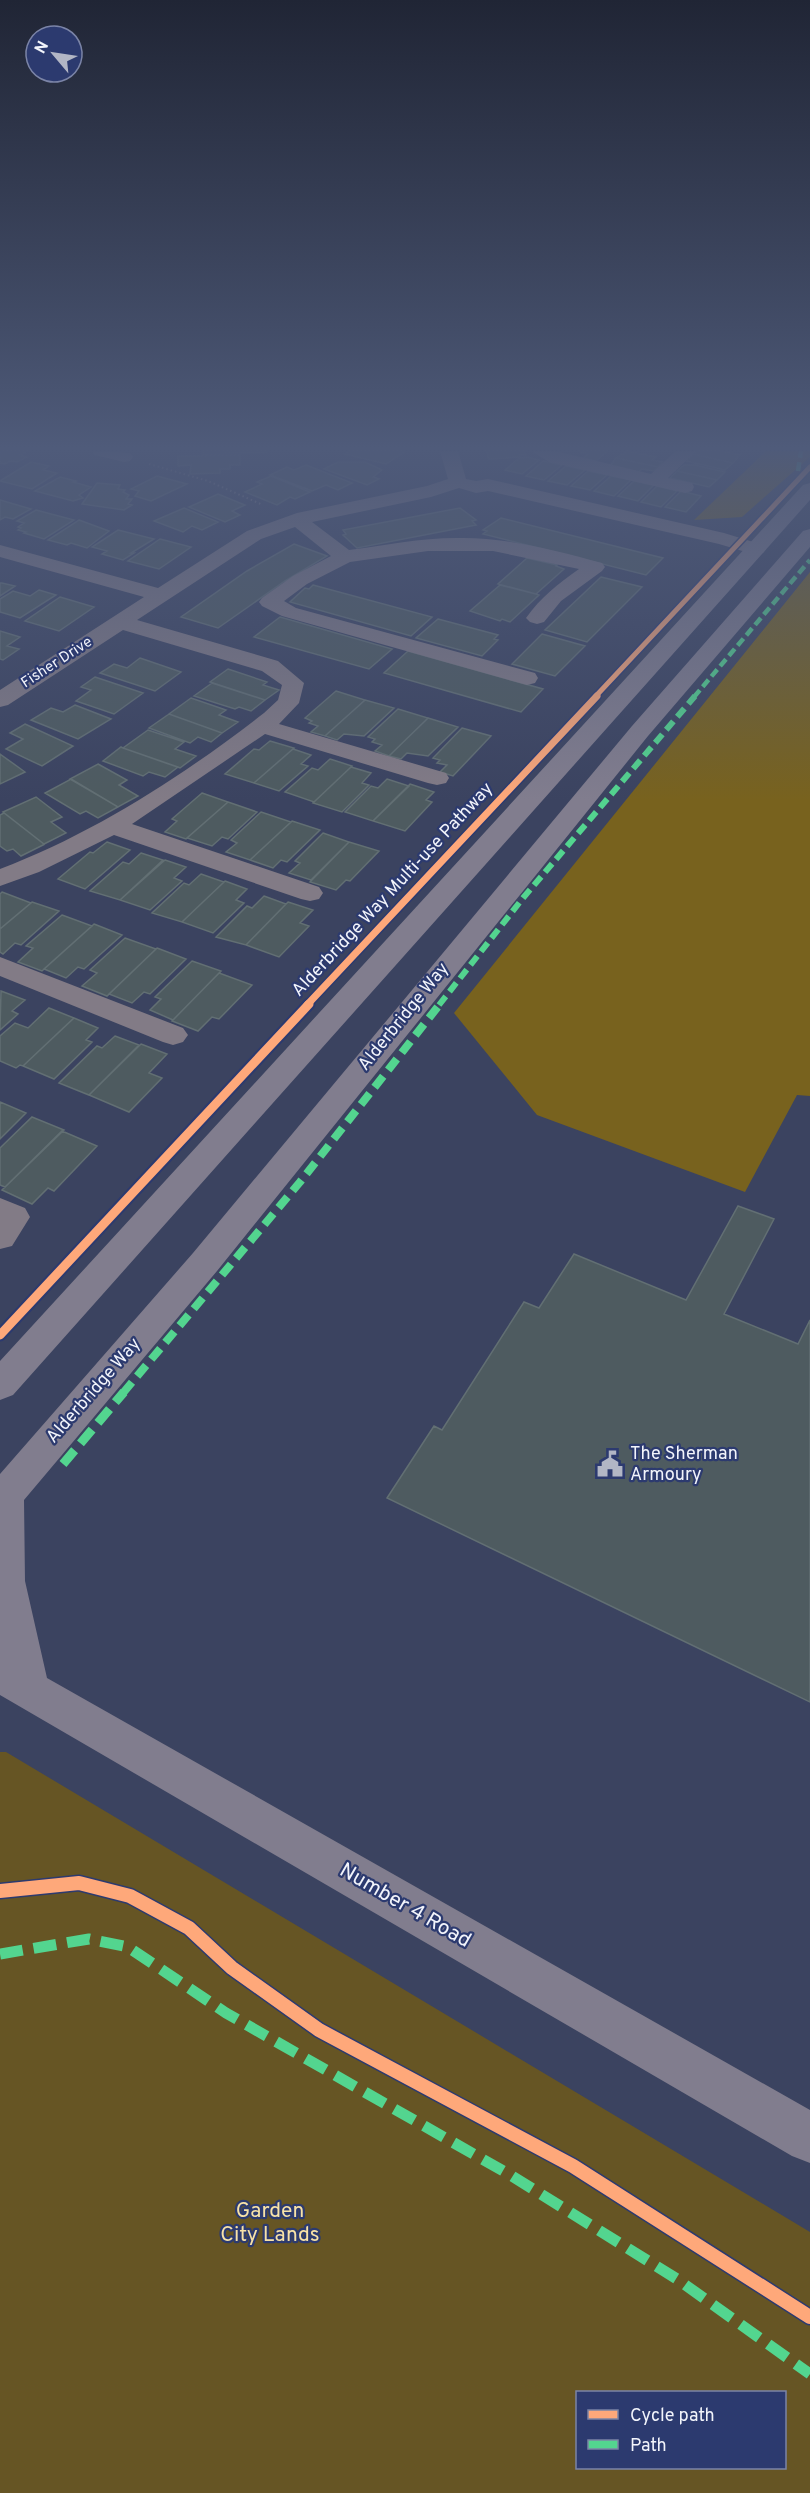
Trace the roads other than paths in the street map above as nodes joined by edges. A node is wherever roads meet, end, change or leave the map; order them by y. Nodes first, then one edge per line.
1 (59, 567) edge
2 (203, 567) edge
3 (325, 567) edge
4 (595, 567) edge
5 (732, 567) edge
6 (740, 567) edge
7 (758, 567) edge
8 (781, 567) edge
9 (733, 575) junction
10 (160, 595) junction
11 (537, 618) dead end
12 (120, 622) junction
13 (527, 678) dead end
14 (0, 700) edge
15 (261, 726) junction
16 (614, 762) junction
17 (437, 778) dead end
18 (112, 826) junction
19 (0, 878) edge
20 (310, 893) dead end
21 (0, 966) edge
22 (173, 1035) dead end
23 (0, 1210) edge
24 (0, 1237) edge
25 (0, 1385) edge
26 (2, 1498) edge
27 (10, 1689) edge
28 (810, 2138) edge

1 - 10 street
2 - 10 street, Fisher Drive
3 - 13 street
4 - 11 street
5 - 9 street
6 - 9 main road
7 - 16 main road
8 - 16 main road, Alderbridge Way
9 - 25 main road
10 - 12 street, Fisher Drive
12 - 14 street, Fisher Drive
12 - 15 street
15 - 17 street
15 - 18 street
16 - 26 main road, Alderbridge Way
18 - 19 street
18 - 20 street
21 - 22 street
23 - 24 street
26 - 27 main road
27 - 28 main road, Number 4 Road

